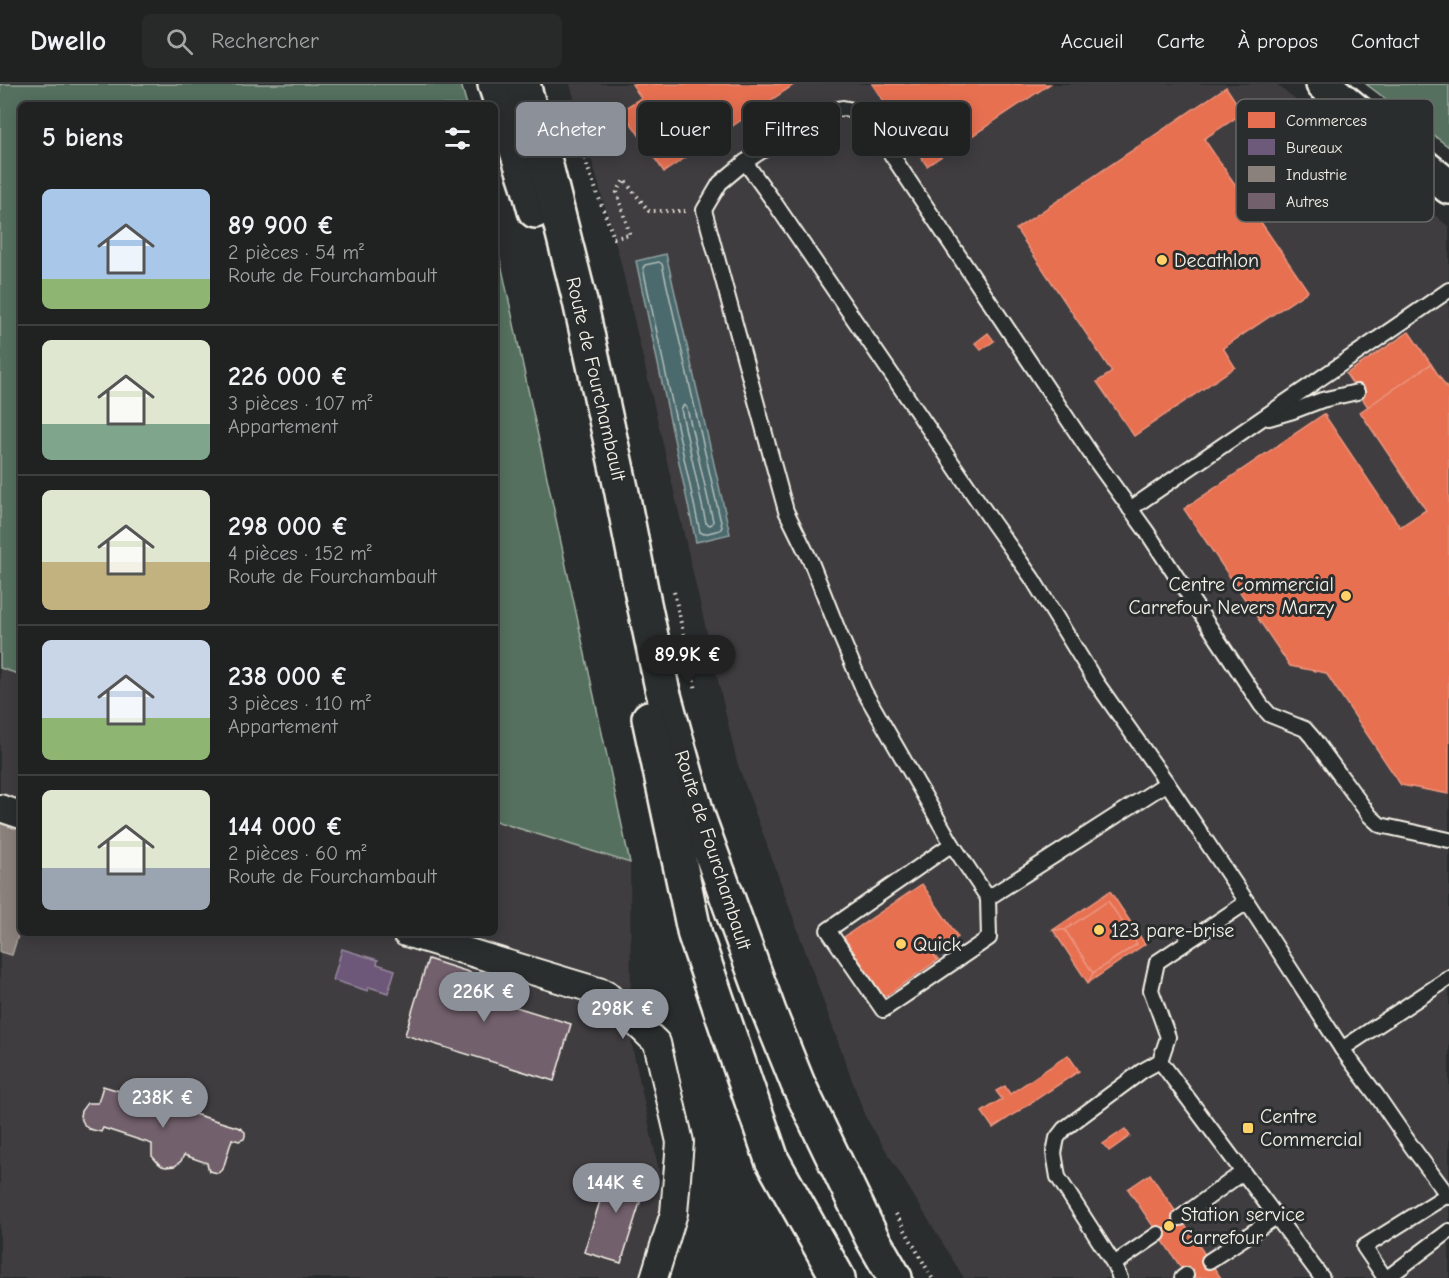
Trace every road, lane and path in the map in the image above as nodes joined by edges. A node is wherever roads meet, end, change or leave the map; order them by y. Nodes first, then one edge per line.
1 (495, 84) edge
2 (523, 84) edge
3 (1323, 84) edge
4 (1341, 99) edge
5 (583, 156) edge
6 (745, 162) junction
7 (1434, 176) edge
8 (1449, 188) edge
9 (704, 210) junction
10 (1449, 290) edge
11 (1357, 392) dead end
12 (1258, 421) junction
13 (1130, 508) junction
14 (673, 586) dead end
15 (696, 691) dead end
16 (1167, 783) junction
17 (0, 808) edge
18 (18, 814) edge
19 (1449, 840) edge
20 (952, 844) junction
21 (988, 898) junction
22 (1247, 902) junction
23 (416, 936) edge
24 (1449, 978) edge
25 (1341, 1049) junction
26 (1160, 1061) junction
27 (1244, 1172) junction
28 (1448, 1196) edge
29 (891, 1206) dead end
30 (1276, 1217) junction
31 (1180, 1218) dead end
32 (1449, 1231) edge
33 (1158, 1234) dead end
34 (1209, 1261) dead end
35 (1114, 1264) junction
36 (654, 1278) edge
37 (838, 1278) edge
38 (895, 1278) edge
39 (932, 1278) edge
40 (1120, 1278) edge
41 (1322, 1278) edge
42 (1386, 1278) edge

1 - 37 main road
2 - 38 main road, Route de Fourchambault
3 - 4 main road
5 - 9 path
6 - 9 lane
6 - 13 lane
6 - 16 lane
7 - 8 main road
9 - 20 lane
10 - 12 lane
11 - 12 lane
12 - 13 lane
13 - 19 lane
14 - 15 path
16 - 21 lane
16 - 22 lane
17 - 18 street
20 - 21 lane
20 - 21 lane
22 - 25 lane
22 - 26 lane
23 - 36 street
24 - 25 lane
25 - 28 lane
26 - 27 lane
26 - 35 lane
27 - 30 lane
27 - 31 lane
28 - 42 lane
29 - 39 path
30 - 34 lane
30 - 41 lane
32 - 42 lane
33 - 35 lane
35 - 40 lane

